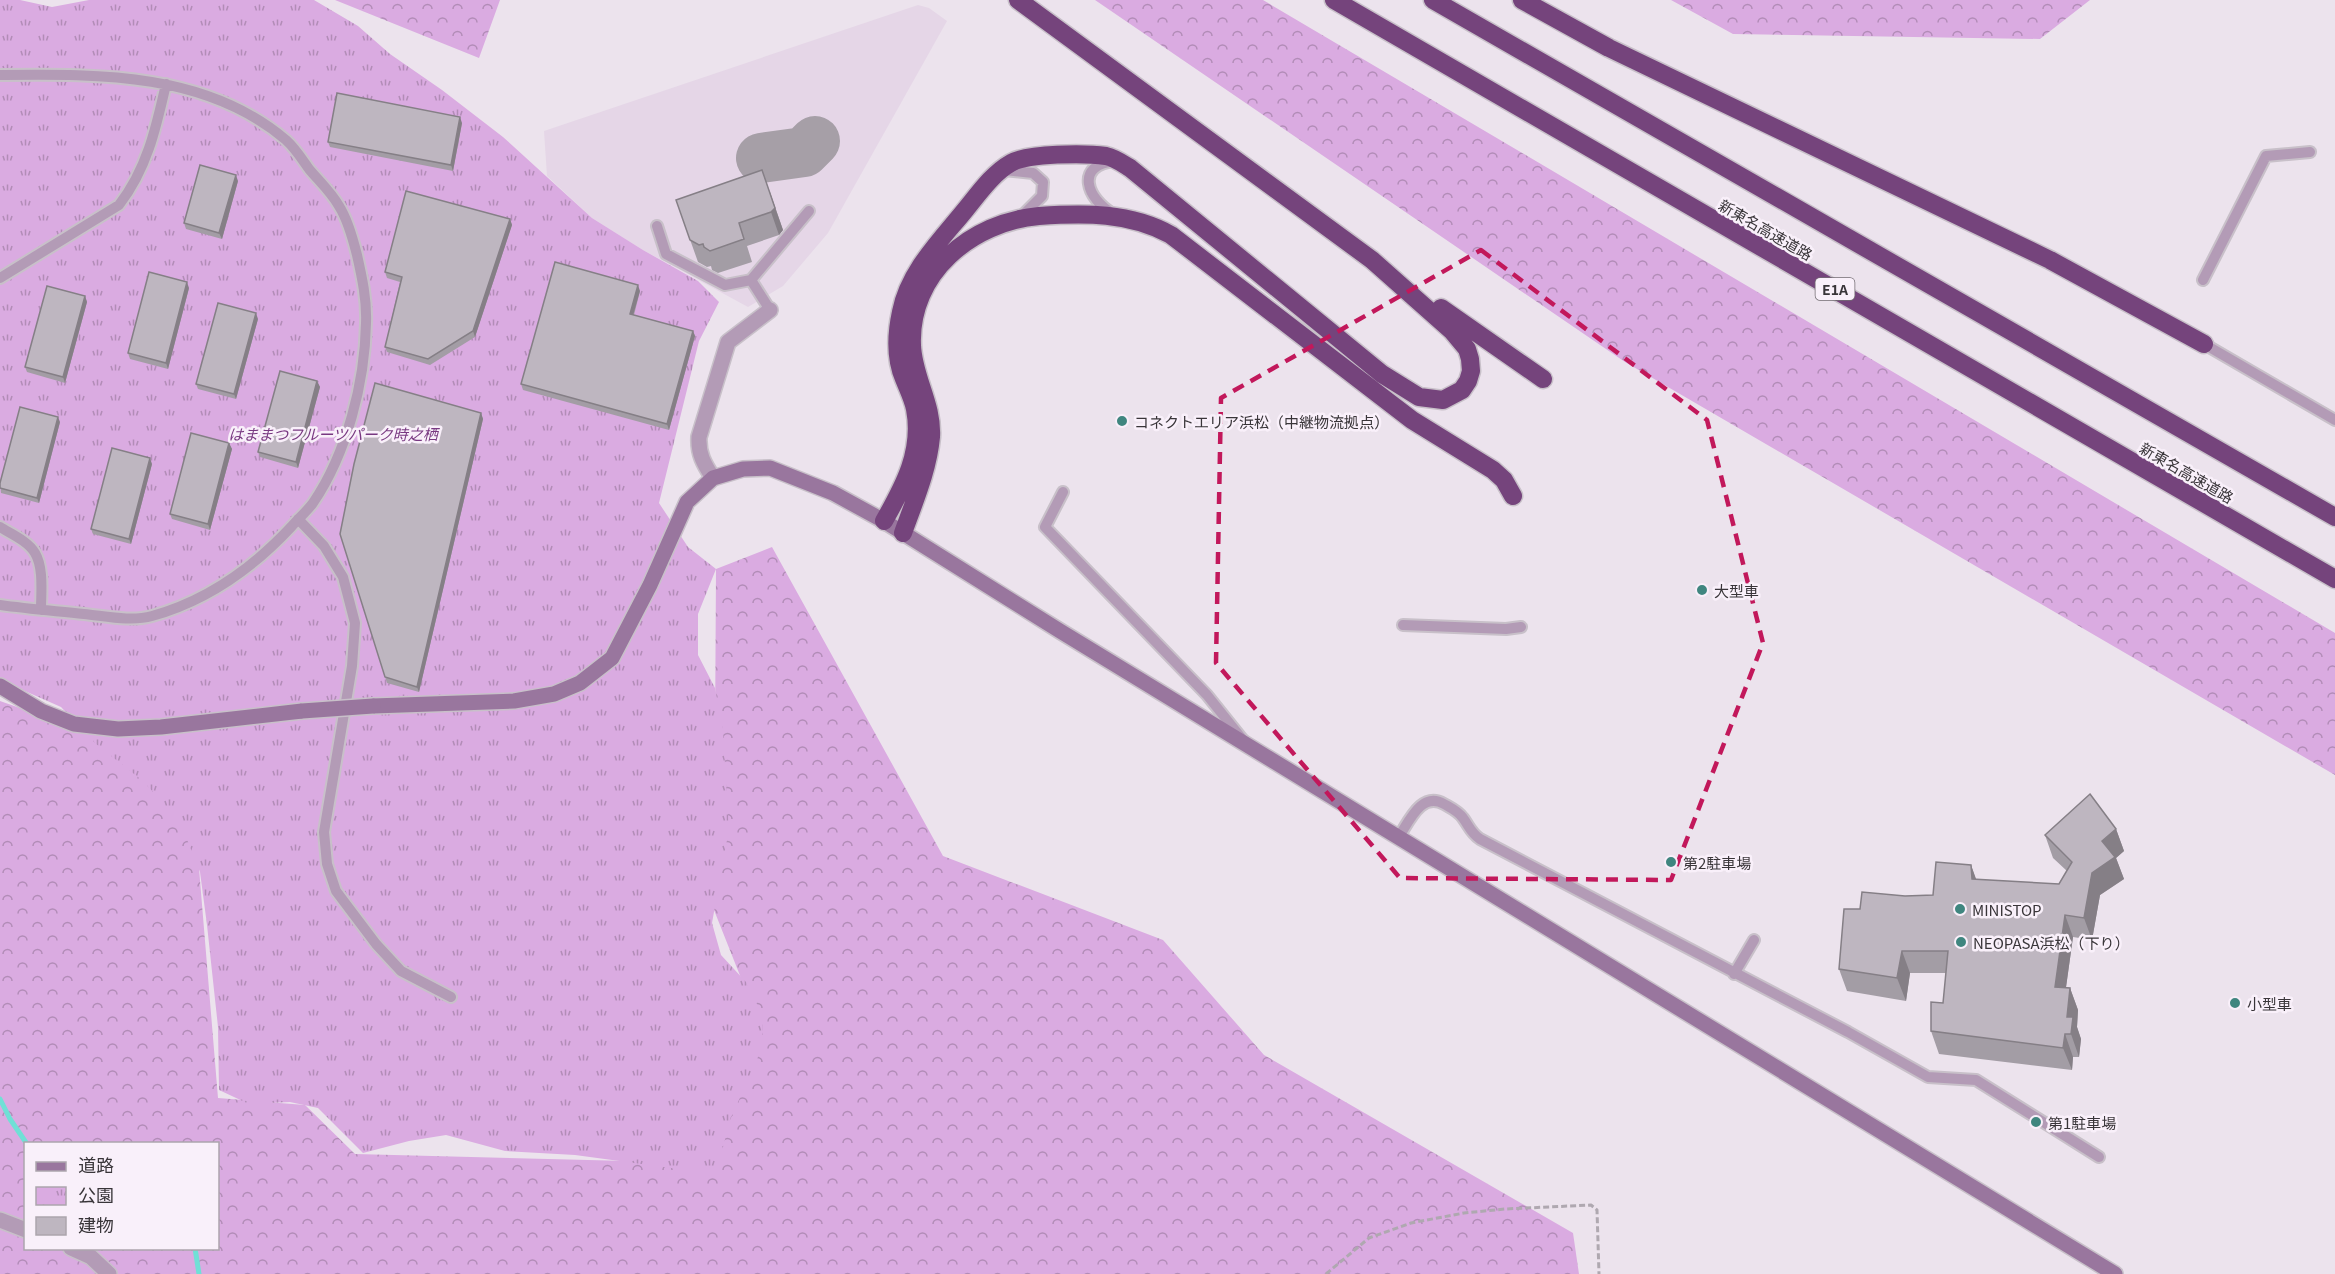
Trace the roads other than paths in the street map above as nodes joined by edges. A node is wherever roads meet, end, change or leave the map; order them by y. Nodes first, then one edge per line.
1 (1018, 0) edge
2 (1334, 0) edge
3 (1433, 0) edge
4 (1522, 0) edge
5 (0, 75) edge
6 (166, 84) junction
7 (2310, 152) dead end
8 (1119, 161) junction
9 (1001, 170) junction
10 (809, 211) dead end
11 (1116, 216) junction
12 (1020, 218) junction
13 (657, 226) dead end
14 (1372, 260) junction
15 (0, 278) edge
16 (752, 279) junction
17 (2204, 280) dead end
18 (770, 310) joint
19 (2204, 344) joint
20 (1543, 379) dead end
21 (2335, 420) edge
22 (713, 478) junction
23 (1063, 492) dead end
24 (1513, 496) dead end
25 (2335, 518) edge
26 (298, 519) junction
27 (884, 521) junction
28 (0, 527) edge
29 (903, 533) junction
30 (2335, 579) edge
31 (0, 605) edge
32 (41, 610) junction
33 (1403, 625) dead end
34 (1521, 627) dead end
35 (0, 686) edge
36 (1245, 742) junction
37 (1398, 838) junction
38 (1754, 940) dead end
39 (1734, 974) junction
40 (451, 997) dead end
41 (2099, 1157) dead end
42 (0, 1220) edge
43 (24, 1229) edge
44 (75, 1250) edge
45 (109, 1274) edge
46 (2115, 1274) edge

1 - 14 highway
2 - 30 highway, 新東名高速道路 / E1A
3 - 25 highway
4 - 19 highway
5 - 6 lane
6 - 15 lane
6 - 26 lane
7 - 17 lane
8 - 9 highway
8 - 11 lane
8 - 14 highway
9 - 12 lane
9 - 27 highway
10 - 16 lane
11 - 12 highway
11 - 24 highway
12 - 29 highway
13 - 16 lane
14 - 20 highway
16 - 18 lane
18 - 22 street
19 - 21 lane
22 - 27 street
22 - 35 street, bridge
23 - 36 lane
26 - 32 lane
26 - 40 lane
27 - 29 street
28 - 32 lane
29 - 36 street
31 - 32 lane
33 - 34 lane
36 - 37 street
37 - 39 lane
37 - 46 street
38 - 39 lane
39 - 41 lane
42 - 43 street
44 - 45 street

